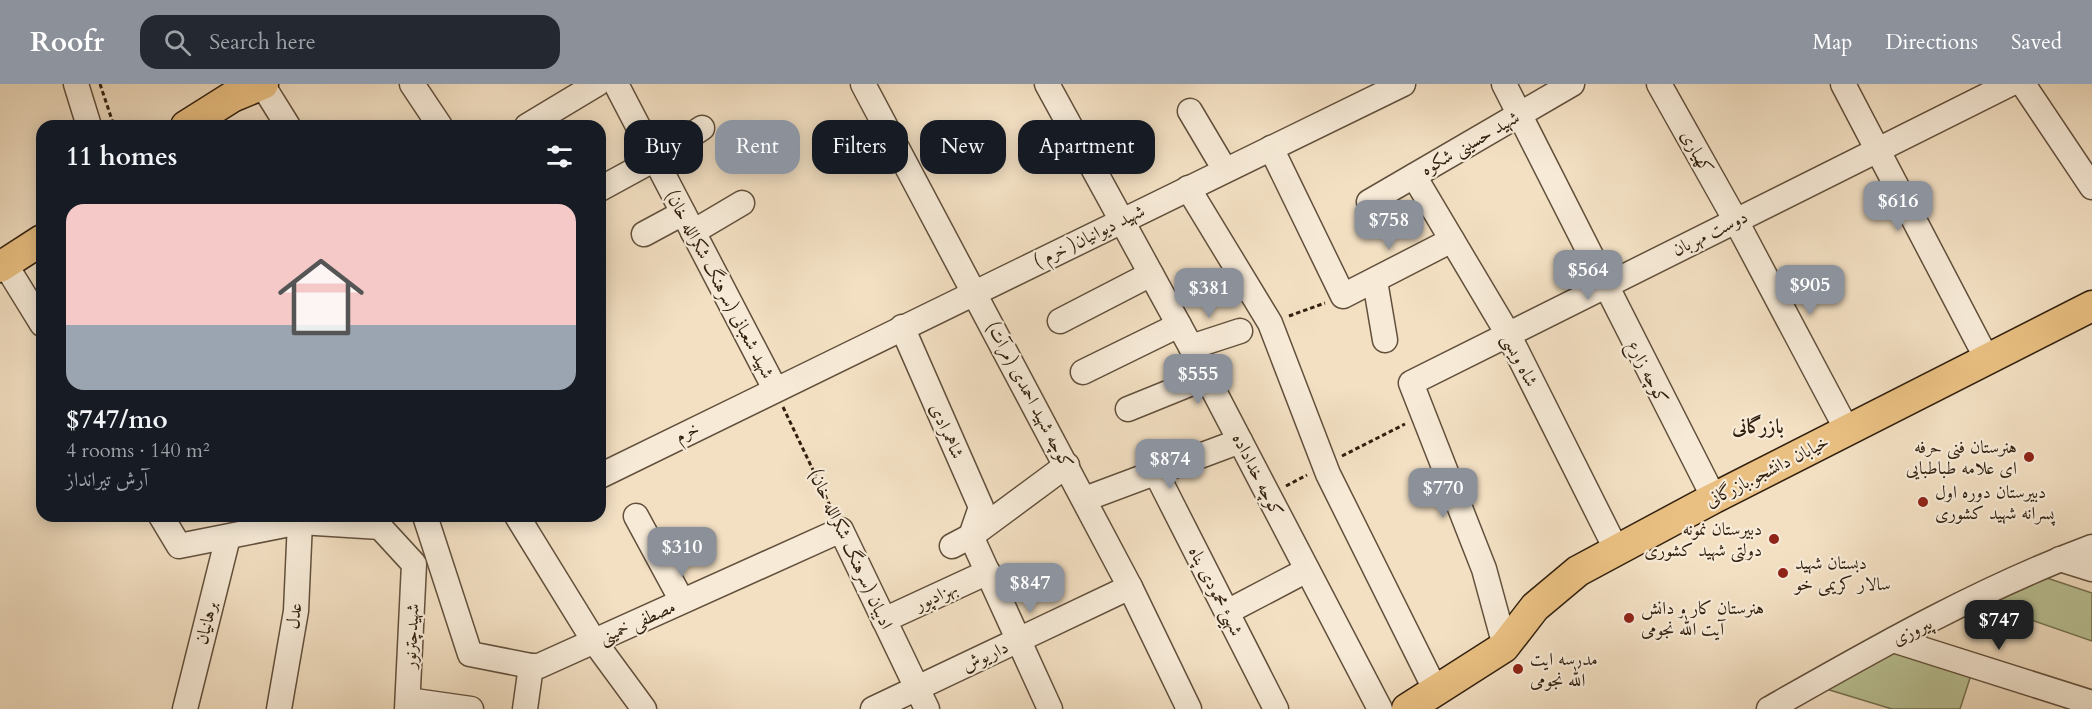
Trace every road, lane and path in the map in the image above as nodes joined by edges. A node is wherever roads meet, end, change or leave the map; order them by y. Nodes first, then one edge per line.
1 (76, 84) edge
2 (100, 84) edge
3 (412, 84) edge
4 (597, 84) edge
5 (616, 84) edge
6 (863, 84) edge
7 (1047, 84) edge
8 (1403, 84) edge
9 (1504, 84) edge
10 (1572, 84) edge
11 (1659, 84) edge
12 (1843, 84) edge
13 (2010, 84) edge
14 (2023, 84) edge
15 (266, 86) edge
16 (1190, 111) dead end
17 (1520, 114) junction
18 (87, 120) edge
19 (112, 120) edge
20 (196, 120) edge
21 (229, 120) edge
22 (285, 120) edge
23 (436, 120) edge
24 (537, 120) edge
25 (635, 120) edge
26 (1271, 148) junction
27 (1879, 149) junction
28 (1225, 170) junction
29 (628, 174) edge
30 (663, 174) edge
31 (1414, 176) junction
32 (606, 186) edge
33 (2092, 187) edge
34 (1188, 188) junction
35 (1369, 202) dead end
36 (742, 203) dead end
37 (1121, 221) junction
38 (1736, 221) junction
39 (36, 223) edge
40 (688, 223) junction
41 (644, 234) dead end
42 (1452, 240) junction
43 (36, 243) edge
44 (2, 258) edge
45 (1151, 274) junction
46 (1375, 281) junction
47 (1604, 286) junction
48 (976, 291) junction
49 (1344, 297) junction
50 (2092, 306) edge
51 (36, 314) edge
52 (1060, 321) dead end
53 (1270, 323) junction
54 (1179, 325) junction
55 (902, 327) junction
56 (1240, 331) dead end
57 (1508, 334) junction
58 (1385, 340) dead end
59 (1191, 346) junction
60 (1988, 361) junction
61 (1083, 372) dead end
62 (1207, 377) junction
63 (775, 389) junction
64 (1128, 409) dead end
65 (1425, 417) junction
66 (1847, 430) junction
67 (1240, 441) junction
68 (1067, 465) junction
69 (1325, 465) junction
70 (606, 473) edge
71 (1156, 473) junction
72 (1268, 495) junction
73 (1714, 498) junction
74 (1085, 499) junction
75 (636, 516) dead end
76 (165, 522) edge
77 (286, 522) edge
78 (298, 522) edge
79 (329, 522) edge
80 (427, 522) edge
81 (522, 522) edge
82 (841, 530) junction
83 (228, 537) junction
84 (962, 541) junction
85 (2092, 547) edge
86 (1617, 551) junction
87 (2060, 559) junction
88 (2092, 569) edge
89 (1307, 570) junction
90 (987, 572) junction
91 (1130, 586) junction
92 (682, 601) junction
93 (1227, 612) junction
94 (884, 620) junction
95 (1019, 640) junction
96 (1893, 640) junction
97 (594, 641) junction
98 (1505, 646) junction
99 (531, 666) junction
100 (1437, 691) junction
101 (922, 699) edge
102 (2092, 703) edge
103 (408, 704) edge
104 (639, 705) edge
105 (184, 709) edge
106 (279, 709) edge
107 (471, 709) edge
108 (525, 709) edge
109 (873, 709) edge
110 (1050, 709) edge
111 (1189, 709) edge
112 (1276, 709) edge
113 (1380, 709) edge
114 (1407, 709) edge
115 (1768, 709) edge

1 - 18 street
2 - 19 path
3 - 23 street
4 - 24 street
5 - 25 street, شهید شعبانی (سرهنگ شکرالله خان)
6 - 48 street, کوچه شهید احمدی (مرآت)
7 - 37 street, کوچه خداداده
8 - 26 street, شهید دیوانیان( خرم )
9 - 17 street, کوچه زارع
10 - 17 street, شهید حسینی شکوه
11 - 38 street, کهیاری
12 - 27 street
13 - 27 street, دوست مهربان
14 - 33 street
15 - 20 main road
15 - 21 main road
15 - 22 street
16 - 28 street
17 - 31 street, شهید حسینی شکوه
17 - 47 street, کوچه زارع
26 - 28 street, شهید دیوانیان( خرم )
26 - 49 street
27 - 38 street, دوست مهربان
27 - 60 street
28 - 34 street, شهید دیوانیان( خرم )
29 - 32 street
30 - 40 street, شهید شعبانی (سرهنگ شکرالله خان)
31 - 35 street, شهید حسینی شکوه
31 - 42 street, شاه ویسی
34 - 37 street, شهید دیوانیان( خرم )
34 - 53 street
36 - 40 street
37 - 45 street, کوچه خداداده
37 - 48 street, شهید دیوانیان( خرم )
38 - 47 street, دوست مهربان
38 - 66 street, کهیاری
39 - 44 main road
40 - 41 street
40 - 63 street, شهید شعبانی (سرهنگ شکرالله خان)
42 - 46 street
42 - 57 street, شاه ویسی
43 - 44 main road
44 - 51 street
45 - 52 street
45 - 54 street, کوچه خداداده
46 - 49 street
46 - 58 street
47 - 57 street, دوست مهربان
47 - 73 street, کوچه زارع
48 - 55 street, شهید دیوانیان( خرم )
48 - 68 street, کوچه شهید احمدی (مرآت)
49 - 53 path
50 - 60 main road, خیابان دانشجو.بازرگانی
53 - 69 street
54 - 59 street, کوچه خداداده
54 - 61 street
55 - 63 street, شهید دیوانیان( خرم )
55 - 84 street, شاهمرادی
56 - 59 street
57 - 65 street, دوست مهربان
57 - 86 street, شاه ویسی
59 - 62 street, کوچه خداداده
60 - 66 main road, خیابان دانشجو.بازرگانی
62 - 64 street
62 - 67 street, کوچه خداداده
63 - 70 street, خرم
63 - 82 path, ادیبان (سرهنگ شکرالله خان)
65 - 69 path
65 - 98 street
66 - 73 main road, خیابان دانشجو.بازرگانی
67 - 71 street
67 - 72 street, کوچه خداداده
68 - 74 street, کوچه شهید احمدی (مرآت)
68 - 84 street
69 - 72 path
69 - 100 street
71 - 74 street
71 - 93 street, شهیئ محمودی پناه
72 - 89 street, کوچه خداداده
73 - 86 main road, خیابان دانشجو.بازرگانی
74 - 91 street, کوچه شهید احمدی (مرآت)
75 - 92 street
76 - 83 street
77 - 83 street
78 - 106 street, عدل
79 - 103 street, شهیدچترنور
80 - 99 street
81 - 97 street
82 - 92 street, مصطفی خمینی
82 - 94 street, ادیبان (سرهنگ شکرالله خان)
83 - 105 street, برهانیان
84 - 90 street
85 - 87 street, پیروزی
86 - 98 main road, خیابان دانشجو.بازرگانی
87 - 88 street
87 - 96 street, پیروزی
89 - 93 street
89 - 113 street, کوچه خداداده
90 - 94 street, بهزادپور
90 - 95 street
91 - 95 street, داریوش
91 - 111 street, کوچه شهید احمدی (مرآت)
92 - 97 street, مصطفی خمینی
93 - 112 street, شهیئ محمودی پناه
94 - 101 street, ادیبان (سرهنگ شکرالله خان)
95 - 101 street, داریوش
95 - 110 street
96 - 102 street
96 - 115 street, پیروزی
97 - 99 street, مصطفی خمینی
97 - 104 street
98 - 100 main road, خیابان دانشجو.بازرگانی
99 - 108 street
100 - 114 main road, خیابان دانشجو.بازرگانی
101 - 109 street, داریوش
103 - 107 street

